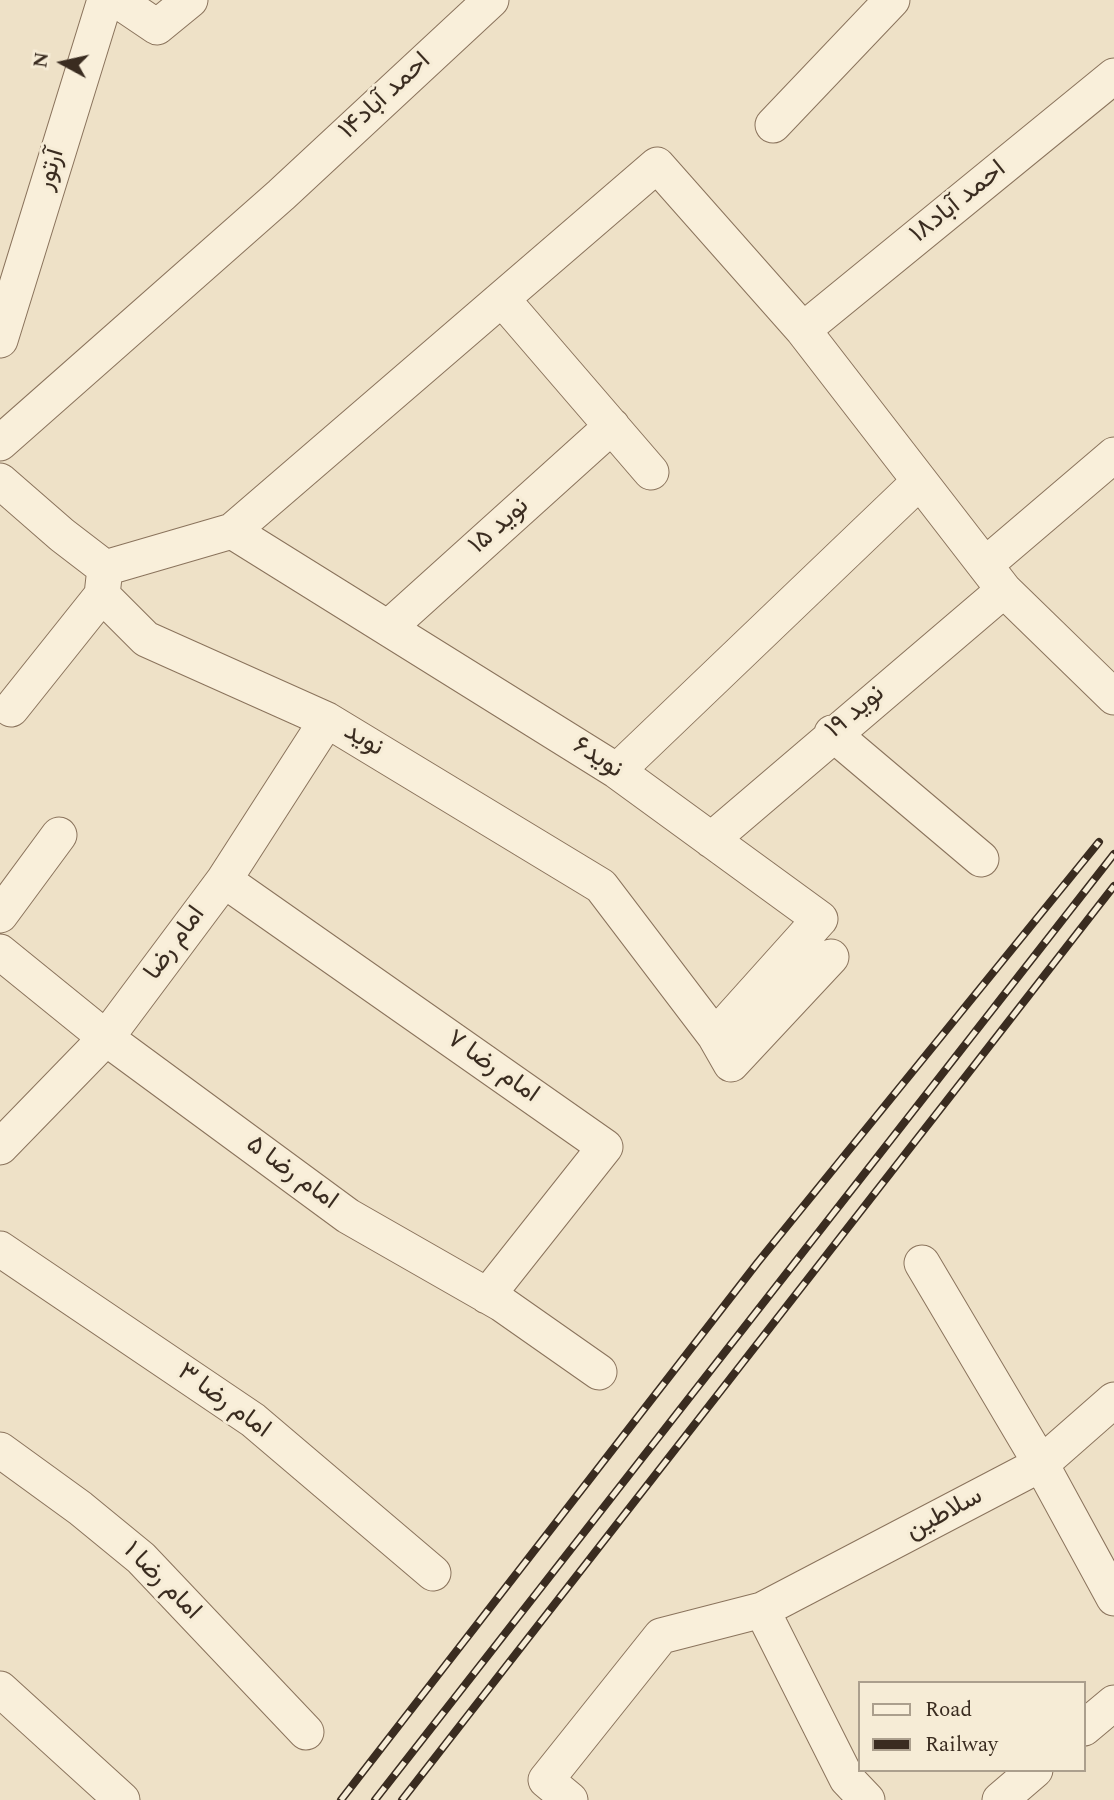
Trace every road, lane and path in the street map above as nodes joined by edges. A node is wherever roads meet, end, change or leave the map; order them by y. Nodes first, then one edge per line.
1 (105, 0) edge
2 (117, 0) edge
3 (190, 0) edge
4 (491, 0) edge
5 (892, 0) edge
6 (1114, 76) edge
7 (773, 125) dead end
8 (502, 299) junction
9 (803, 330) junction
10 (0, 340) edge
11 (612, 426) junction
12 (0, 443) edge
13 (1114, 455) edge
14 (651, 472) dead end
15 (0, 481) edge
16 (918, 483) junction
17 (232, 531) junction
18 (994, 577) junction
19 (104, 581) junction
20 (388, 628) junction
21 (1114, 697) edge
22 (11, 709) dead end
23 (327, 720) junction
24 (832, 733) junction
25 (617, 771) junction
26 (59, 835) dead end
27 (711, 840) junction
28 (981, 859) dead end
29 (224, 880) junction
30 (0, 915) edge
31 (0, 952) edge
32 (831, 957) dead end
33 (715, 1036) junction
34 (106, 1038) junction
35 (0, 1147) edge
36 (0, 1249) edge
37 (922, 1263) dead end
38 (487, 1296) junction
39 (599, 1372) dead end
40 (1114, 1400) edge
41 (0, 1450) edge
42 (1041, 1464) junction
43 (433, 1573) dead end
44 (1114, 1598) edge
45 (762, 1610) junction
46 (0, 1689) edge
47 (1114, 1703) edge
48 (1086, 1726) edge
49 (306, 1732) dead end
50 (1033, 1772) edge
51 (122, 1800) edge
52 (570, 1800) edge
53 (867, 1800) edge
54 (1000, 1800) edge

1 - 10 street, آرتور
2 - 3 street
4 - 12 street, احمد آباد۱۴
5 - 7 street
6 - 9 street, احمد آباد۱۸
8 - 9 street
8 - 11 street
8 - 17 street
9 - 16 street
11 - 14 street
11 - 20 street, نوید ۱۵
13 - 18 street, نوید ۱۹
15 - 19 street, نوید
16 - 18 street
16 - 25 street
17 - 19 street
17 - 20 street, نوید۶
18 - 21 street
18 - 24 street, نوید ۱۹
19 - 22 street
19 - 23 street, نوید
20 - 25 street, نوید۶
23 - 29 street, امام رضا
23 - 33 street, نوید
24 - 27 street, نوید ۱۹
24 - 28 street
25 - 27 street, نوید۶
26 - 30 street
27 - 33 street, نوید۶
29 - 34 street, امام رضا
29 - 38 street, امام رضا ۷
31 - 34 street, امام رضا ۵
32 - 33 street, نوید
34 - 35 street, امام رضا
34 - 38 street, امام رضا ۵
36 - 43 street, امام رضا ۳
37 - 42 street
38 - 39 street, امام رضا ۵
40 - 42 street, سلاطین
41 - 49 street, امام رضا ۱
42 - 44 street
42 - 45 street, سلاطین
45 - 52 street, سلاطین
45 - 53 street
46 - 51 street
47 - 48 street
50 - 54 street

